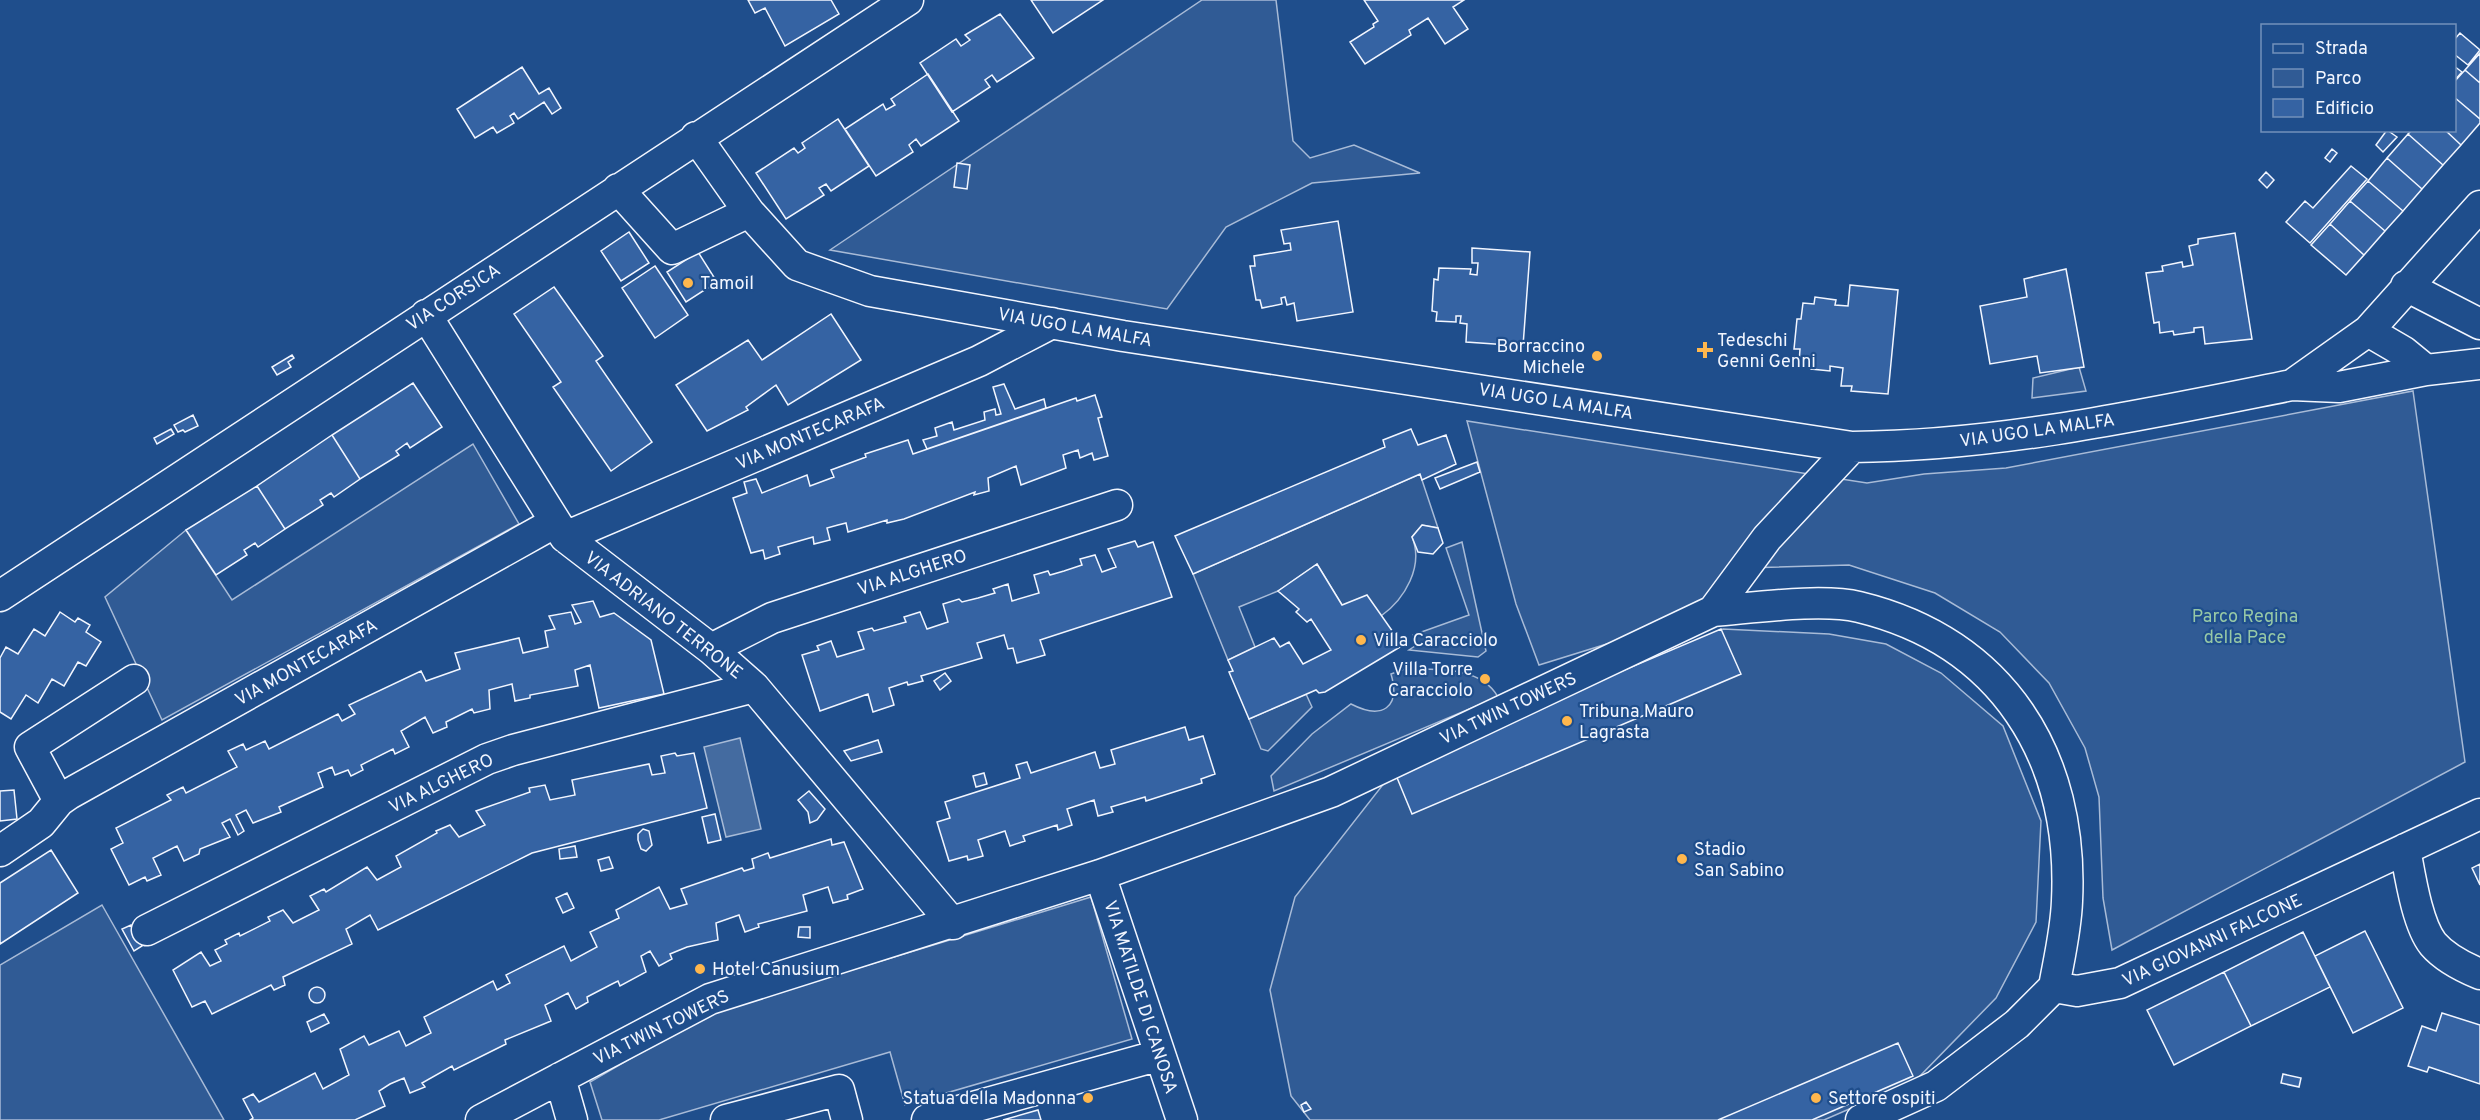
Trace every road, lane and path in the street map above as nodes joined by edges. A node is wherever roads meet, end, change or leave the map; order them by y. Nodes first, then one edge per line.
1 (908, 0) edge
2 (696, 137) junction
3 (618, 189) junction
4 (2480, 206) edge
5 (749, 212) junction
6 (2406, 286) junction
7 (426, 315) junction
8 (1052, 323) junction
9 (2480, 324) edge
10 (2368, 331) junction
11 (2480, 364) edge
12 (2426, 370) junction
13 (2292, 384) junction
14 (1852, 447) junction
15 (1117, 505) dead end
16 (559, 530) junction
17 (0, 596) edge
18 (1713, 611) junction
19 (711, 649) junction
20 (134, 680) dead end
21 (754, 687) junction
22 (59, 801) junction
23 (2480, 814) edge
24 (2405, 849) junction
25 (0, 851) edge
26 (1100, 875) junction
27 (953, 924) junction
28 (147, 930) dead end
29 (2480, 974) edge
30 (2054, 987) junction
31 (1160, 1055) junction
32 (560, 1078) junction
33 (482, 1120) edge
34 (572, 1120) edge
35 (726, 1120) edge
36 (848, 1120) edge
37 (927, 1120) edge
38 (1182, 1120) edge
39 (1862, 1120) edge

1 - 2 street, VIA CORSICA
2 - 3 street, VIA CORSICA
2 - 5 street, VIA UGO LA MALFA
3 - 5 street
3 - 7 street, VIA CORSICA
4 - 6 street
5 - 8 street, VIA UGO LA MALFA
6 - 9 street
6 - 10 street
7 - 16 street, VIA ADRIANO TERRONE
7 - 17 street, VIA CORSICA
8 - 14 street, VIA UGO LA MALFA
8 - 16 street, VIA MONTECARAFA
10 - 12 street
10 - 13 street
11 - 12 street, VIA UGO LA MALFA
12 - 13 street, VIA UGO LA MALFA
13 - 14 street, VIA UGO LA MALFA
14 - 18 street, VIA TWIN TOWERS
15 - 19 street, VIA ALGHERO
16 - 19 street, VIA ADRIANO TERRONE
16 - 22 street, VIA MONTECARAFA
18 - 26 street, VIA TWIN TOWERS
18 - 30 street
19 - 21 street, VIA ADRIANO TERRONE
20 - 22 street
21 - 27 street, VIA ADRIANO TERRONE
21 - 28 street, VIA ALGHERO
22 - 25 street, VIA MONTECARAFA
23 - 24 street, VIA GIOVANNI FALCONE
24 - 29 street
24 - 30 street, VIA GIOVANNI FALCONE
26 - 27 street, VIA TWIN TOWERS
26 - 31 street, VIA MATILDE DI CANOSA
27 - 32 street, VIA TWIN TOWERS
30 - 39 street
31 - 37 street
31 - 38 street, VIA MATILDE DI CANOSA
32 - 33 street, VIA TWIN TOWERS
32 - 34 street
35 - 36 street

